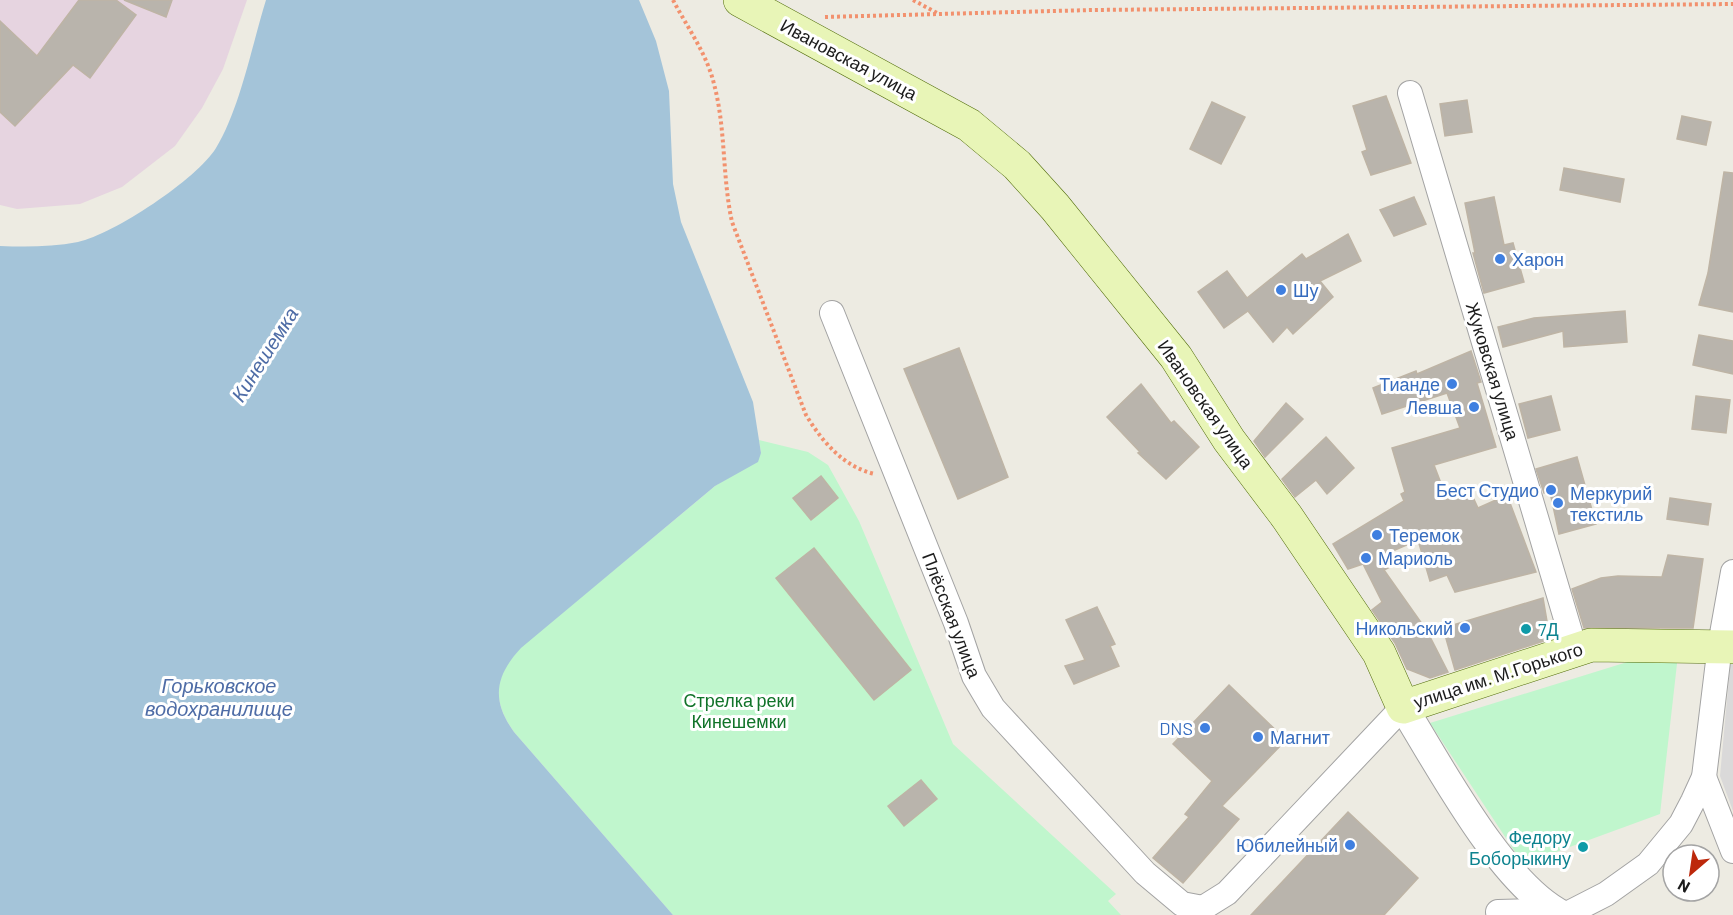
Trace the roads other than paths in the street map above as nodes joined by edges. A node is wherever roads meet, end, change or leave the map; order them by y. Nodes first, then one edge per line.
1 (740, 0) edge
2 (1410, 93) dead end
3 (832, 313) dead end
4 (1733, 572) edge
5 (1727, 646) edge
6 (1575, 649) junction
7 (1403, 707) junction
8 (1704, 777) junction
9 (1733, 851) edge
10 (1506, 865) junction
11 (1207, 911) edge
12 (1497, 914) edge
13 (1564, 915) edge

1 - 7 main road, Ивановская улица
2 - 6 street, Жуковская улица
3 - 11 street, Плёсская улица
4 - 5 street
5 - 6 main road, улица им. М.Горького
5 - 8 street
6 - 7 main road, улица им. М.Горького
7 - 10 street, Ивановская улица
7 - 11 street, улица им. М.Горького
8 - 9 street
8 - 13 street
10 - 12 street
10 - 13 street, Ивановская улица
12 - 13 street

